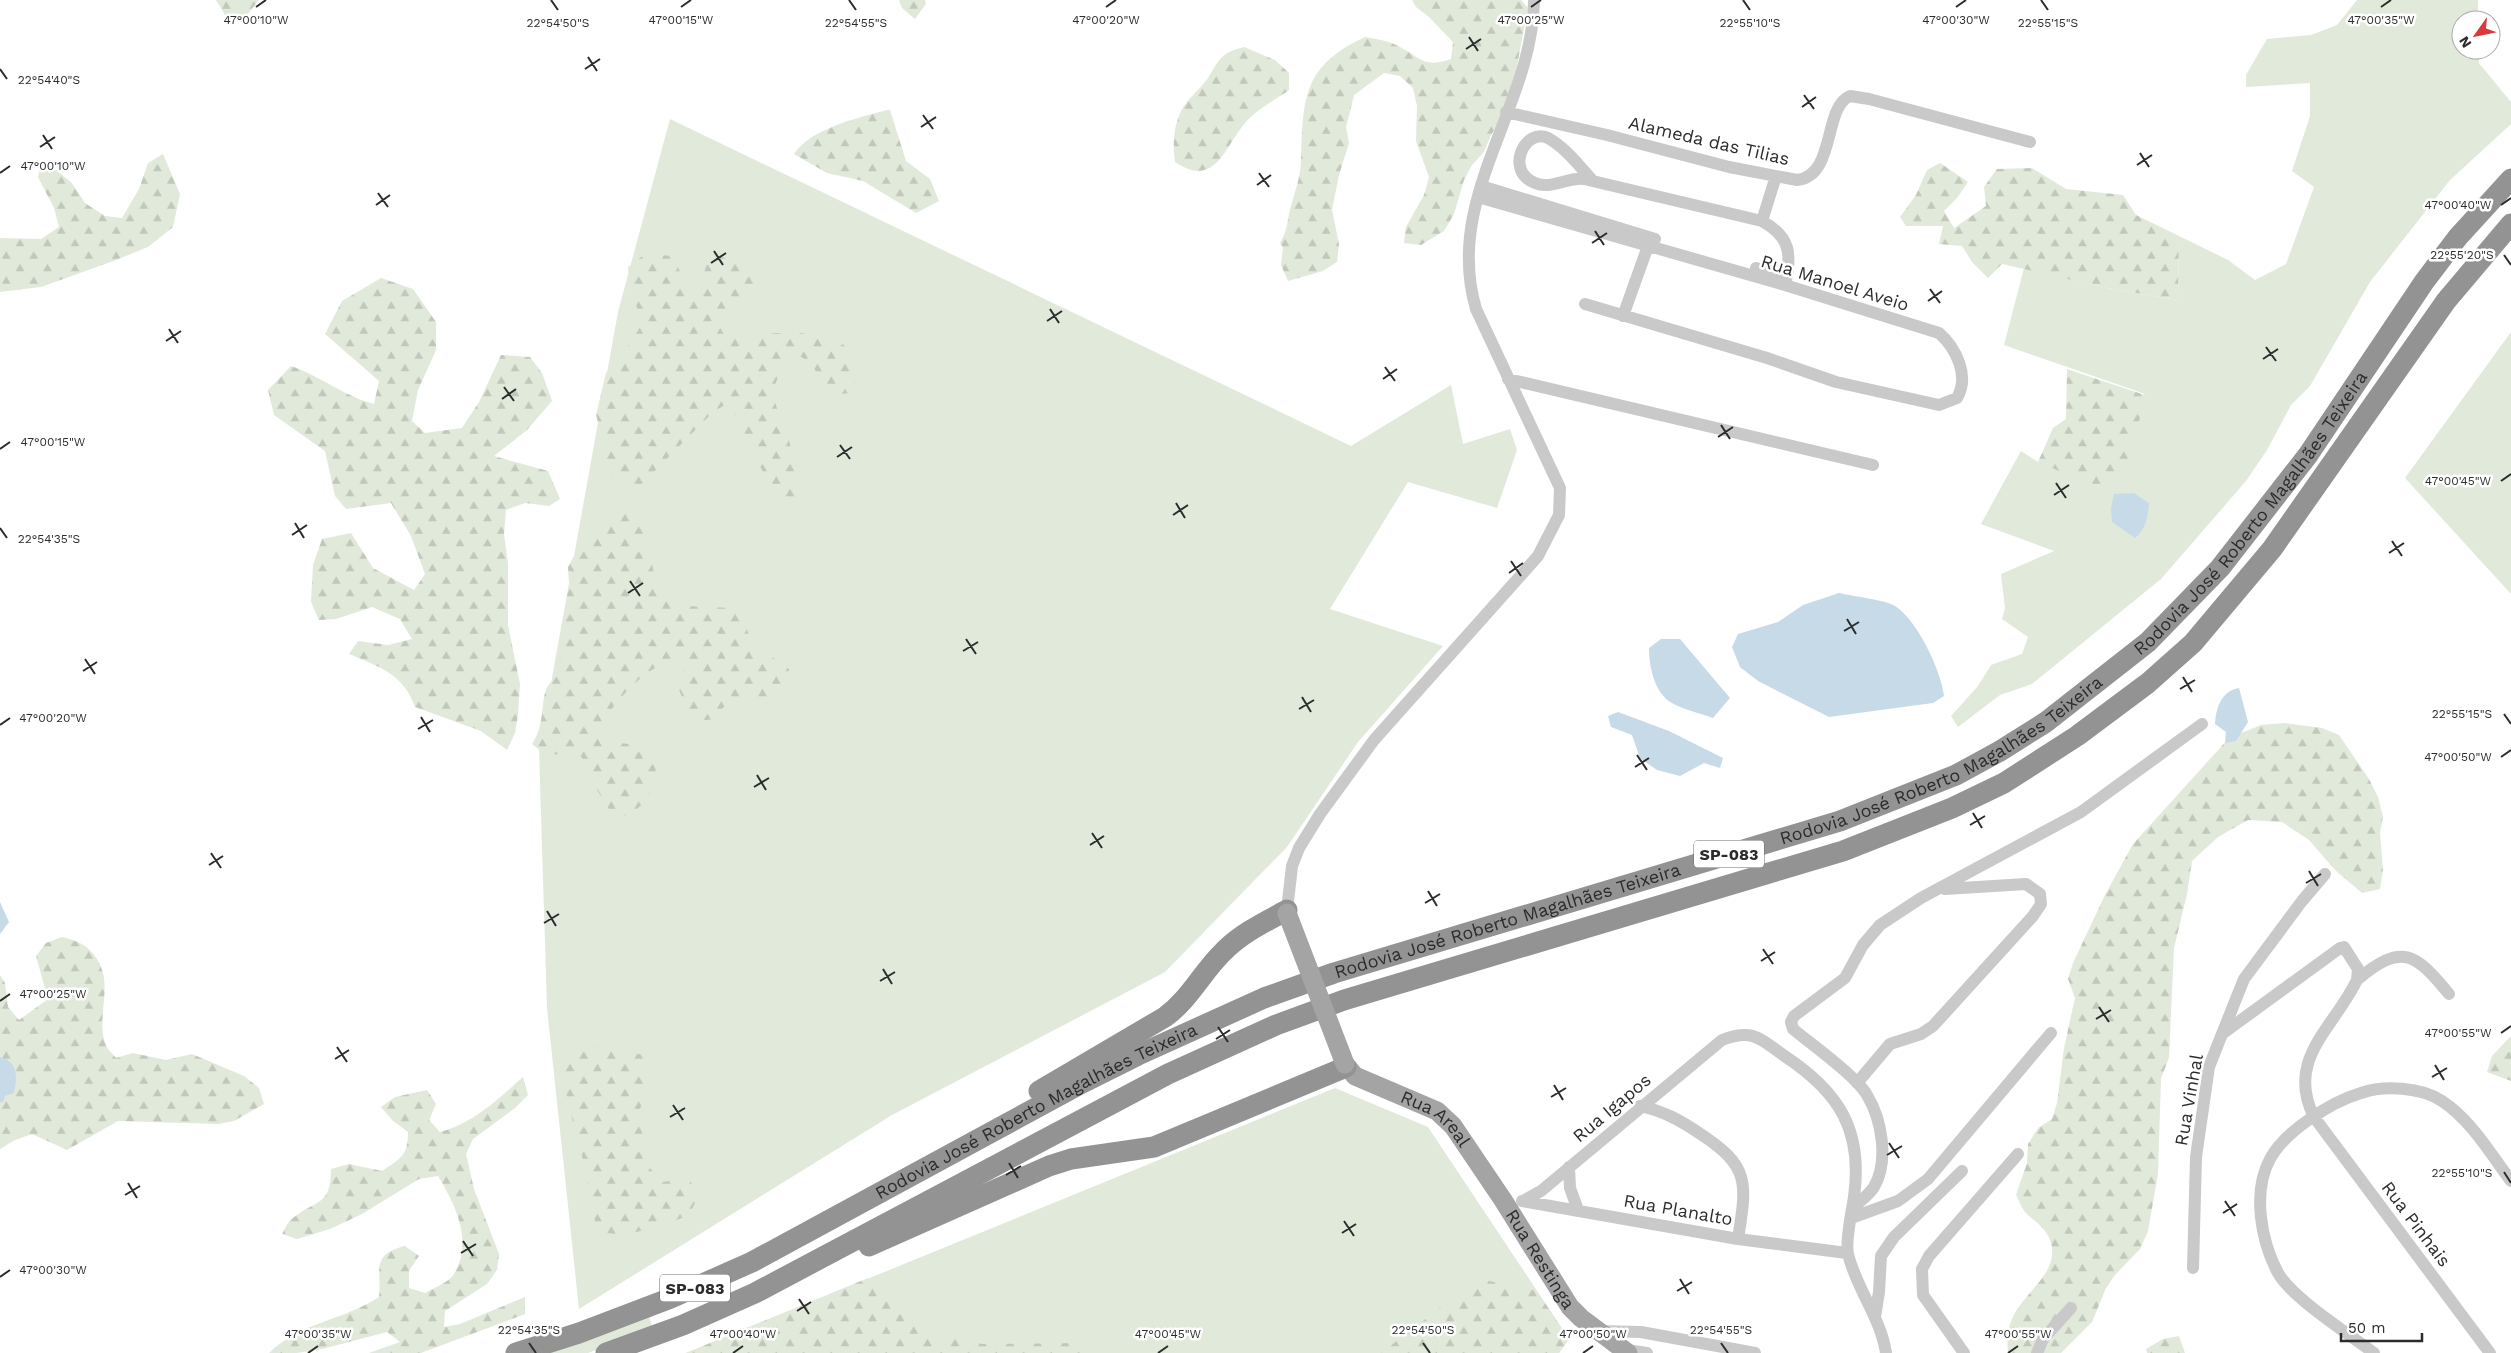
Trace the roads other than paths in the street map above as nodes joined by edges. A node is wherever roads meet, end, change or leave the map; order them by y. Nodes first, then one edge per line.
1 (1534, 0) edge
2 (1506, 112) junction
3 (2030, 142) dead end
4 (1776, 176) junction
5 (2511, 179) edge
6 (1593, 181) junction
7 (1479, 192) junction
8 (1762, 220) junction
9 (2511, 224) edge
10 (1648, 246) junction
11 (1786, 280) junction
12 (1584, 304) dead end
13 (1623, 316) junction
14 (1508, 379) junction
15 (1873, 465) dead end
16 (2202, 724) dead end
17 (2325, 874) dead end
18 (1940, 889) junction
19 (1287, 912) junction
20 (2357, 980) junction
21 (2449, 994) dead end
22 (2051, 1033) dead end
23 (2222, 1034) junction
24 (1346, 1066) junction
25 (1857, 1083) junction
26 (1640, 1106) junction
27 (2314, 1117) junction
28 (2018, 1154) dead end
29 (1569, 1167) junction
30 (1962, 1171) dead end
31 (2511, 1181) edge
32 (871, 1197) junction
33 (1503, 1200) junction
34 (1523, 1201) junction
35 (1578, 1210) junction
36 (1851, 1213) junction
37 (1738, 1239) junction
38 (1848, 1252) junction
39 (2193, 1268) dead end
40 (755, 1294) junction
41 (2071, 1308) dead end
42 (1875, 1317) junction
43 (1598, 1331) junction
44 (1720, 1350) edge
45 (1624, 1351) edge
46 (516, 1353) edge
47 (606, 1353) edge
48 (1647, 1353) edge
49 (1755, 1353) edge
50 (1886, 1353) edge
51 (1964, 1353) edge
52 (2037, 1353) edge
53 (2374, 1353) edge
54 (2490, 1353) edge

1 - 2 street
2 - 4 street, Alameda das Tilias
2 - 7 street
3 - 4 street, Alameda das Tilias
4 - 8 street
5 - 32 highway, Rodovia José Roberto Magalhães Teixeira / SP-083
6 - 6 street
6 - 8 street
7 - 10 street, Rua Manoel Aveio
7 - 11 street
7 - 14 street
8 - 11 street
9 - 40 highway, Rodovia José Roberto Magalhães Teixeira / SP-083
10 - 11 street, Rua Manoel Aveio
10 - 13 street
11 - 13 street, Rua Manoel Aveio
12 - 13 street, Rua Manoel Aveio
14 - 15 street
14 - 19 street
16 - 18 street
17 - 23 street
18 - 25 street
18 - 25 street
19 - 24 main road, bridge
19 - 32 highway
20 - 21 street
20 - 23 street, Rua Vinhal
20 - 27 street, Rua Pinhais
22 - 36 street
23 - 39 street, Rua Vinhal
24 - 33 main road, Rua Areal
24 - 40 highway
25 - 36 street
26 - 29 street, Rua Igapos
26 - 36 street, Rua Igapos
26 - 37 street
27 - 31 street
27 - 53 street
27 - 54 street, Rua Pinhais
28 - 51 street
29 - 34 street, Rua Igapos
29 - 35 street
30 - 42 street
32 - 46 highway, Rodovia José Roberto Magalhães Teixeira / SP-083
33 - 34 street, Rua Planalto
33 - 43 main road, Rua Restinga
34 - 35 street, Rua Planalto
35 - 37 street, Rua Planalto
36 - 38 street
37 - 38 street, Rua Planalto
38 - 42 street
40 - 47 highway, Rodovia José Roberto Magalhães Teixeira / SP-083
41 - 52 street
42 - 50 street
43 - 44 street
43 - 45 main road, Rua Restinga
44 - 49 street
45 - 48 street

